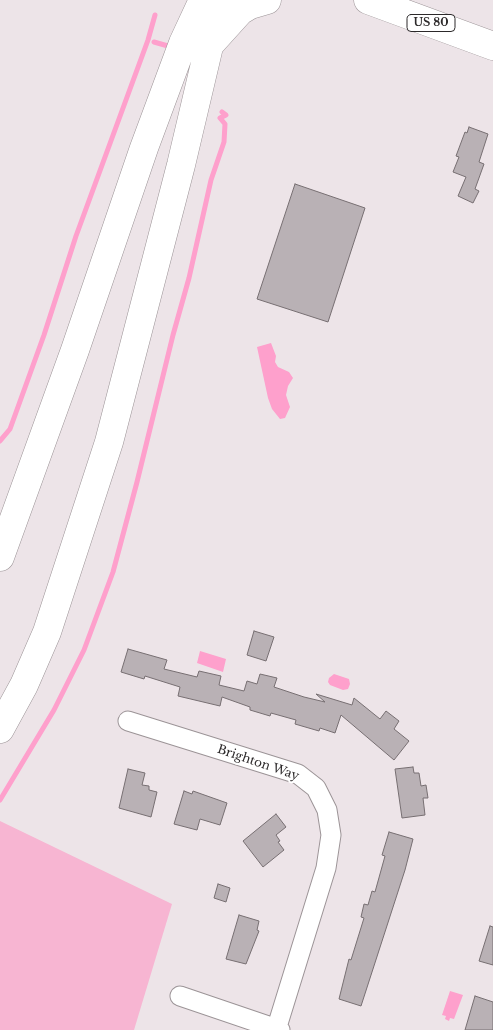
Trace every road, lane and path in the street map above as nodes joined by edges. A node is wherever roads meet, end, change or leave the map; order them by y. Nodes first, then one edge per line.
1 (187, 0) edge
2 (202, 0) edge
3 (220, 0) edge
4 (267, 0) edge
5 (368, 0) edge
6 (183, 43) junction
7 (211, 43) junction
8 (493, 46) edge
9 (0, 557) edge
10 (128, 721) dead end
11 (0, 729) edge
12 (180, 996) dead end
13 (278, 1030) edge

1 - 6 main road
2 - 6 main road
3 - 7 main road
4 - 7 main road
5 - 8 main road, US 80
6 - 9 main road
7 - 11 main road
10 - 13 street, Brighton Way
12 - 13 street

